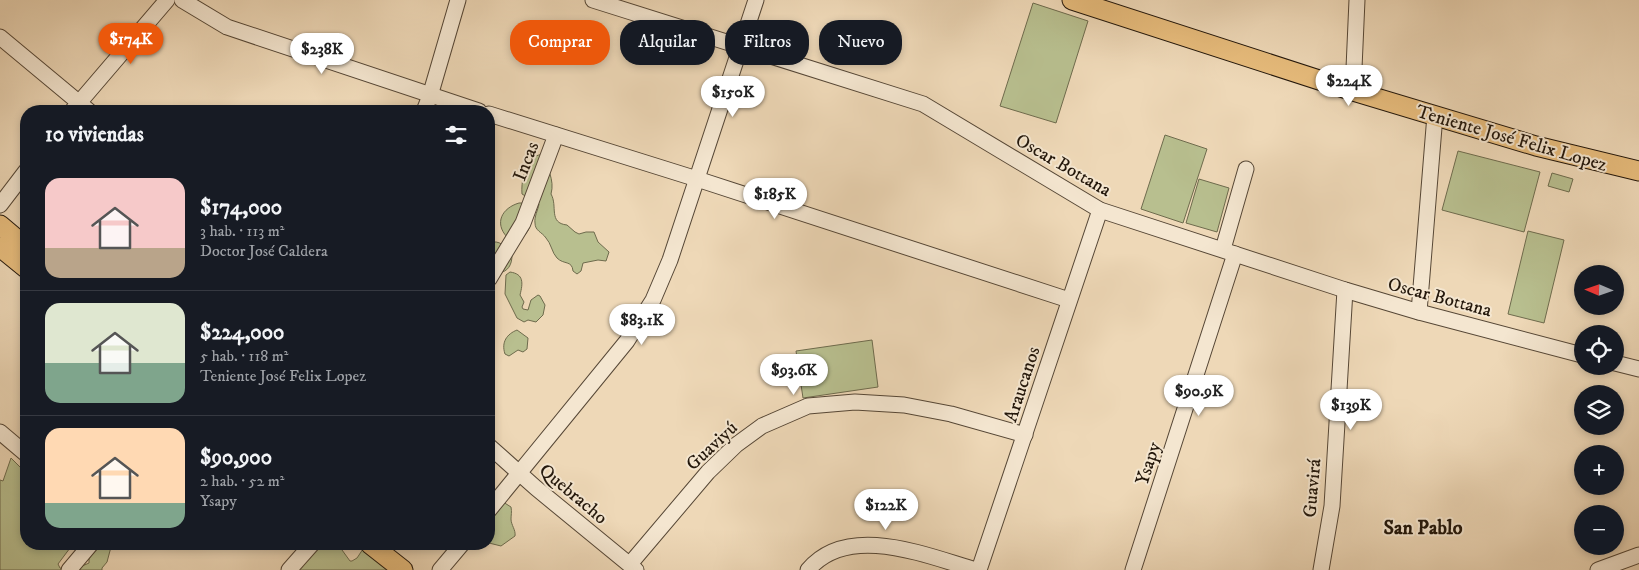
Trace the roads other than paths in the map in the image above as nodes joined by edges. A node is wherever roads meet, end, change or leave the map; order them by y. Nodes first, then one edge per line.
1 (167, 0) edge
2 (182, 0) edge
3 (458, 0) edge
4 (593, 0) edge
5 (756, 0) edge
6 (1072, 0) edge
7 (1358, 0) edge
8 (750, 20) edge
9 (0, 37) edge
10 (725, 42) edge
11 (735, 65) edge
12 (799, 65) edge
13 (1353, 91) junction
14 (430, 96) junction
15 (77, 105) edge
16 (82, 105) edge
17 (426, 105) edge
18 (459, 105) edge
19 (1434, 115) junction
20 (495, 116) edge
21 (556, 135) junction
22 (1246, 169) dead end
23 (1639, 171) edge
24 (20, 179) edge
25 (697, 179) junction
26 (0, 205) edge
27 (1100, 210) junction
28 (0, 225) edge
29 (20, 242) edge
30 (0, 247) edge
31 (1229, 252) junction
32 (20, 263) edge
33 (495, 269) edge
34 (1345, 290) junction
35 (1070, 300) junction
36 (1419, 312) junction
37 (1574, 352) edge
38 (1624, 365) edge
39 (1639, 369) edge
40 (1025, 435) junction
41 (2, 439) edge
42 (20, 450) edge
43 (495, 451) edge
44 (519, 473) junction
45 (495, 503) edge
46 (86, 550) edge
47 (306, 550) edge
48 (377, 550) edge
49 (457, 550) edge
50 (1639, 555) edge
51 (941, 565) edge
52 (633, 567) edge
53 (69, 570) edge
54 (288, 570) edge
55 (402, 570) edge
56 (440, 570) edge
57 (808, 570) edge
58 (977, 570) edge
59 (1133, 570) edge
60 (1321, 570) edge
61 (1598, 570) edge

1 - 16 street
2 - 14 street
3 - 14 street
4 - 10 street, Oscar Bottana
5 - 8 street
6 - 13 main road, Teniente José Felix Lopez
7 - 13 street
9 - 15 street
11 - 25 street
12 - 27 street, Oscar Bottana
13 - 19 main road, Teniente José Felix Lopez
14 - 17 street
14 - 18 street
19 - 23 main road, Teniente José Felix Lopez
19 - 36 street
20 - 21 street
21 - 25 street
21 - 33 street, Incas
22 - 31 street, Ysapy
24 - 26 street
25 - 35 street
25 - 44 street
27 - 31 street, Oscar Bottana
27 - 35 street, Araucanos
28 - 29 main road
30 - 32 main road
31 - 34 street, Oscar Bottana
31 - 59 street, Ysapy
34 - 36 street, Oscar Bottana
34 - 60 street, Guavirá
35 - 40 street, Araucanos
36 - 37 street, Oscar Bottana
38 - 39 street
40 - 52 street, Guaviyú
40 - 58 street, Araucanos
41 - 42 street
43 - 44 street, Quebracho
44 - 45 street
44 - 52 street, Quebracho
46 - 53 street
47 - 54 street
48 - 55 main road
49 - 56 street
50 - 61 street
51 - 57 street
51 - 58 street

